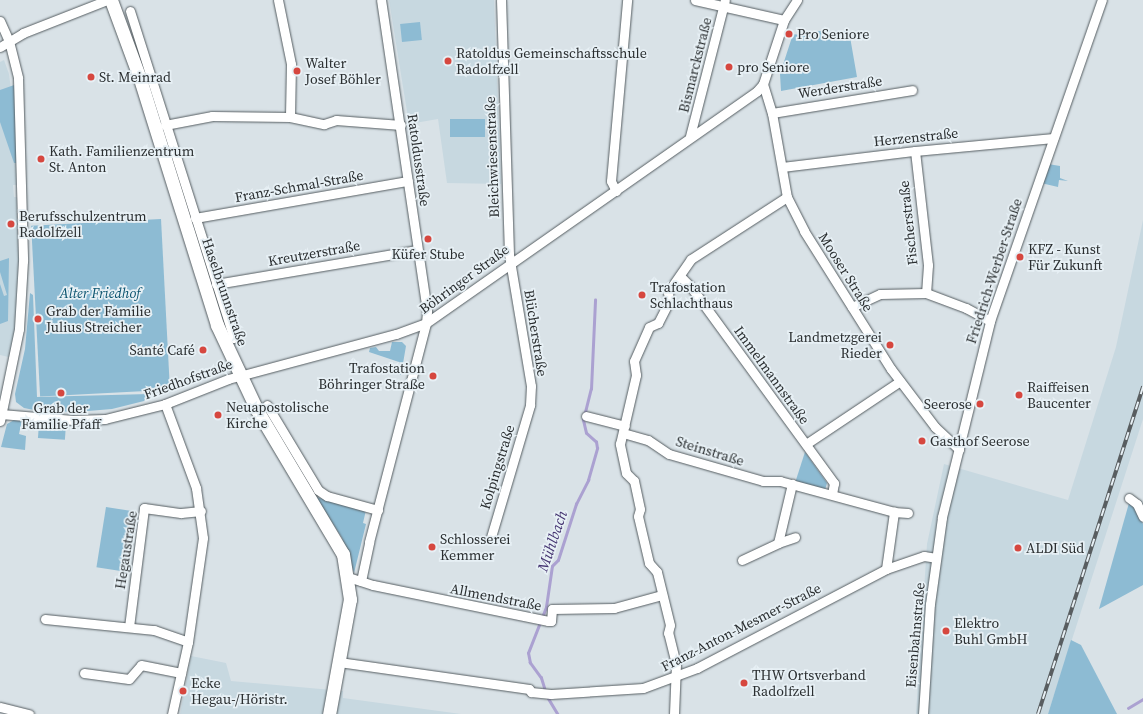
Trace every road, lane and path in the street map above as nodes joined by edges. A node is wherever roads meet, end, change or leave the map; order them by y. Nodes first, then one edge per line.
1 (107, 0) edge
2 (111, 0) edge
3 (278, 0) edge
4 (381, 0) edge
5 (501, 0) edge
6 (627, 0) edge
7 (695, 0) edge
8 (797, 0) edge
9 (1102, 0) edge
10 (724, 4) edge
11 (130, 11) dead end
12 (784, 20) junction
13 (0, 21) edge
14 (9, 41) junction
15 (0, 47) edge
16 (763, 84) junction
17 (912, 90) dead end
18 (772, 113) junction
19 (290, 117) junction
20 (165, 125) junction
21 (401, 125) junction
22 (690, 136) junction
23 (1053, 138) junction
24 (915, 151) junction
25 (782, 167) junction
26 (408, 181) junction
27 (616, 191) junction
28 (787, 197) junction
29 (195, 218) junction
30 (417, 250) junction
31 (511, 264) junction
32 (680, 276) junction
33 (216, 284) junction
34 (926, 293) junction
35 (852, 307) junction
36 (990, 321) junction
37 (426, 323) junction
38 (234, 338) dead end
39 (240, 375) junction
40 (900, 381) junction
41 (165, 404) junction
42 (267, 405) dead end
43 (530, 405) joint
44 (586, 416) dead end
45 (0, 417) edge
46 (624, 429) junction
47 (806, 444) junction
48 (959, 449) junction
49 (792, 484) junction
50 (832, 494) junction
51 (1129, 498) dead end
52 (378, 510) junction
53 (201, 511) junction
54 (894, 512) junction
55 (908, 513) dead end
56 (1143, 517) edge
57 (491, 537) dead end
58 (794, 537) dead end
59 (778, 543) junction
60 (936, 558) junction
61 (742, 560) dead end
62 (886, 569) junction
63 (348, 577) junction
64 (362, 581) junction
65 (662, 595) junction
66 (45, 619) dead end
67 (129, 627) junction
68 (188, 642) junction
69 (338, 662) junction
70 (84, 673) dead end
71 (181, 673) junction
72 (675, 678) junction
73 (0, 707) edge
74 (29, 714) edge
75 (172, 714) edge
76 (328, 714) edge
77 (674, 714) edge
78 (923, 714) edge

1 - 14 street
2 - 39 main road, Haselbrunnstraße
3 - 19 street
4 - 21 street, Ratoldusstraße
5 - 31 street, Bleichwiesenstraße
6 - 27 street
7 - 10 street
8 - 12 street
9 - 23 street, Friedrich-Werber-Straße
10 - 12 street
10 - 22 street, Bismarckstraße
11 - 20 street, Haselbrunnstraße
12 - 16 street
13 - 14 street
14 - 15 street
14 - 45 street
16 - 18 street, Mooser Straße
16 - 22 street, Böhringer Straße
17 - 18 street, Werderstraße
18 - 25 street, Mooser Straße
19 - 20 street
19 - 21 street
20 - 29 street, Haselbrunnstraße
21 - 26 street, Ratoldusstraße
22 - 27 street, Böhringer Straße
23 - 24 street, Herzenstraße
23 - 36 street, Friedrich-Werber-Straße
24 - 25 street, Herzenstraße
24 - 34 street, Fischerstraße
25 - 28 street, Mooser Straße
26 - 29 street, Franz-Schmal-Straße
26 - 30 street, Ratoldusstraße
27 - 31 street, Böhringer Straße
28 - 32 street
28 - 35 street, Mooser Straße
29 - 33 street, Haselbrunnstraße
30 - 33 street, Kreutzerstraße
30 - 37 street, Ratoldusstraße
31 - 37 street, Böhringer Straße
31 - 43 street, Blücherstraße
32 - 46 street
32 - 47 street, Immelmannstraße
33 - 38 street, Haselbrunnstraße
34 - 35 street
34 - 36 street
35 - 40 street, Mooser Straße
36 - 48 street, Friedrich-Werber-Straße
37 - 39 street, Friedhofstraße
37 - 52 street, Böhringer Straße
39 - 41 street, Friedhofstraße
39 - 63 main road, Haselbrunnstraße
40 - 47 street
40 - 48 street, Mooser Straße
41 - 45 street, Friedhofstraße
41 - 53 street
42 - 52 street
43 - 57 street, Kolpingstraße
44 - 46 street, Steinstraße
46 - 49 street, Steinstraße
46 - 65 street
47 - 50 street, Immelmannstraße
48 - 60 street, Friedrich-Werber-Straße
49 - 50 street, Steinstraße
49 - 59 street
50 - 54 street, Steinstraße
51 - 56 street
52 - 64 street, Böhringer Straße
53 - 67 street, Hegaustraße
53 - 68 street
54 - 55 street, Steinstraße
54 - 62 street
58 - 59 street
59 - 61 street
60 - 62 street, Franz-Anton-Mesmer-Straße
60 - 78 street, Eisenbahnstraße
62 - 72 street, Franz-Anton-Mesmer-Straße
63 - 64 street
63 - 69 main road
64 - 65 street, Allmendstraße
65 - 72 street
66 - 67 street
67 - 68 street
68 - 71 street
69 - 72 street, Franz-Anton-Mesmer-Straße
69 - 76 main road
70 - 71 street
71 - 75 street
72 - 77 street
73 - 74 street

